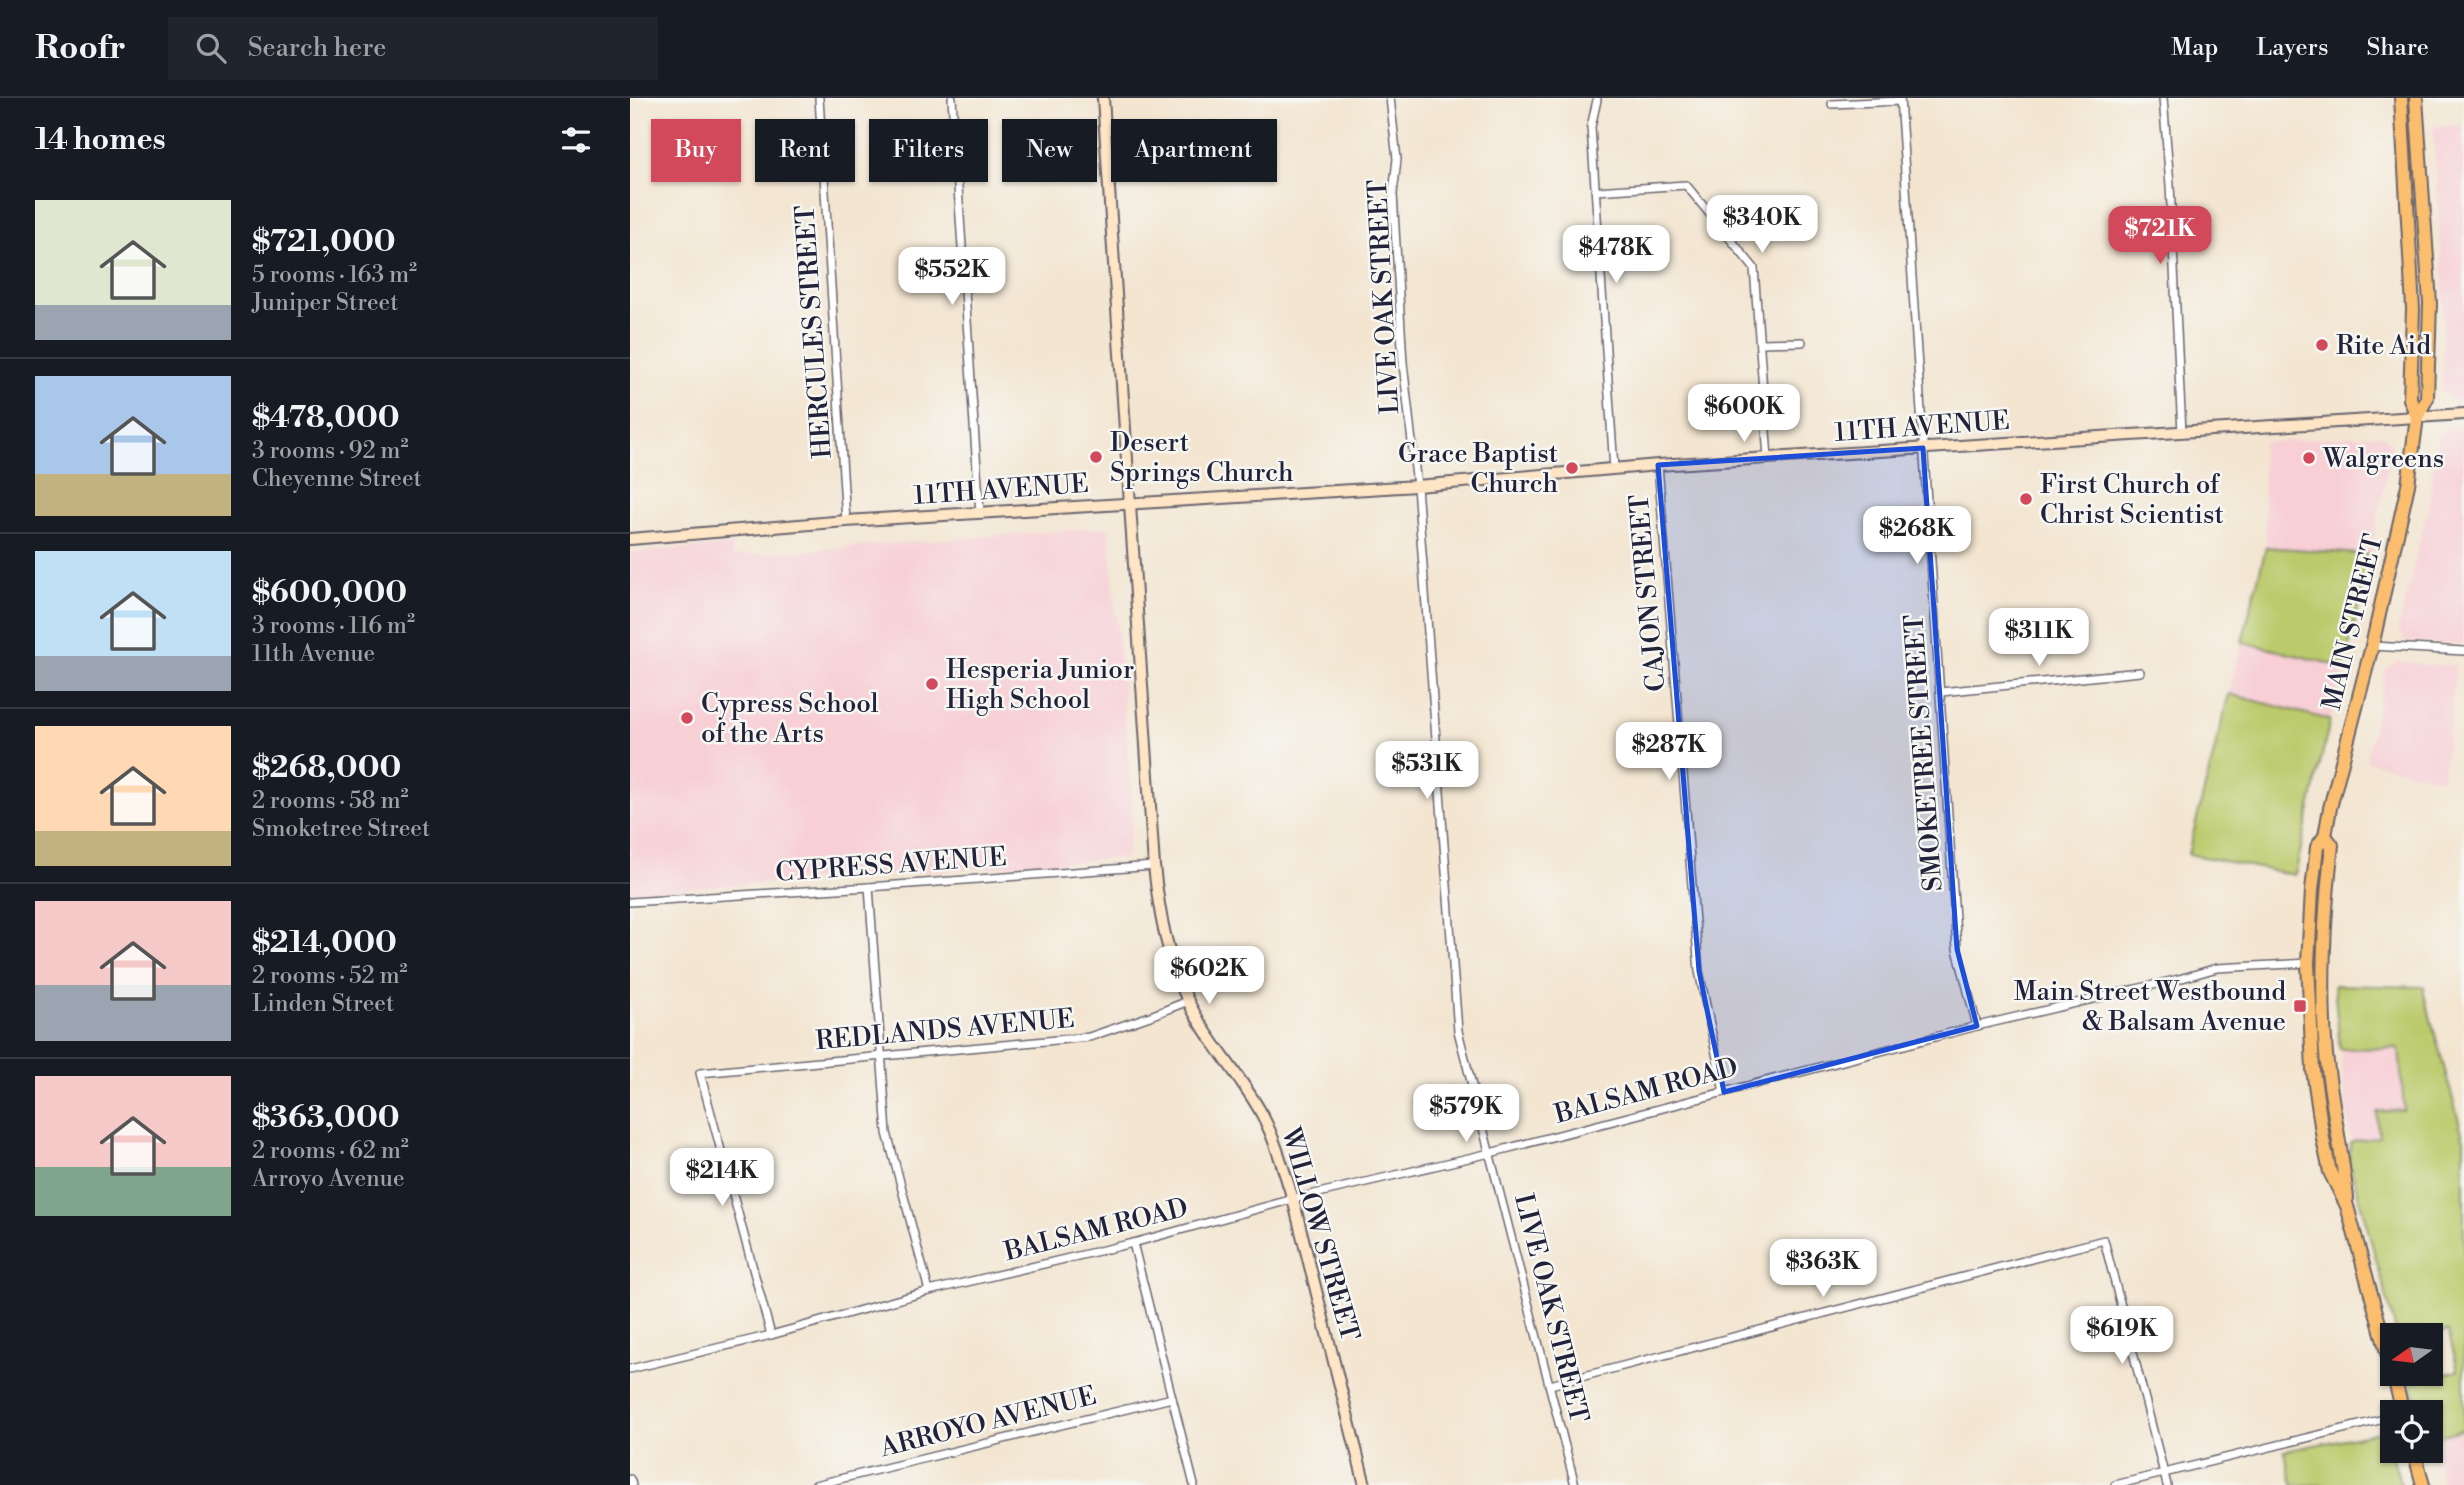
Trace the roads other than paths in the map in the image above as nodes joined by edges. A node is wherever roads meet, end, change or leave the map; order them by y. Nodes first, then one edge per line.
1 (819, 98) edge
2 (952, 98) edge
3 (1102, 98) edge
4 (1390, 98) edge
5 (2163, 98) edge
6 (2402, 98) edge
7 (2416, 98) edge
8 (1597, 100) dead end
9 (1900, 100) edge
10 (1832, 104) dead end
11 (2423, 187) junction
12 (1596, 191) junction
13 (1802, 342) dead end
14 (1761, 343) junction
15 (2464, 414) edge
16 (2417, 417) junction
17 (2182, 433) junction
18 (1923, 448) junction
19 (1768, 458) junction
20 (1658, 465) junction
21 (1614, 469) junction
22 (1417, 486) junction
23 (1130, 503) junction
24 (981, 514) junction
25 (846, 521) junction
26 (630, 539) edge
27 (2372, 646) junction
28 (2464, 651) edge
29 (2140, 672) dead end
30 (1941, 692) junction
31 (2325, 836) junction
32 (1154, 866) junction
33 (869, 887) junction
34 (630, 902) edge
35 (2308, 963) junction
36 (1188, 1001) junction
37 (1977, 1026) junction
38 (883, 1056) junction
39 (2327, 1056) junction
40 (1724, 1092) junction
41 (1490, 1153) junction
42 (1293, 1199) junction
43 (2347, 1209) junction
44 (1133, 1243) junction
45 (929, 1291) junction
46 (2380, 1326) edge
47 (771, 1335) junction
48 (630, 1369) edge
49 (1550, 1385) junction
50 (1172, 1398) junction
51 (2380, 1420) edge
52 (2417, 1463) edge
53 (2164, 1472) junction
54 (630, 1479) edge
55 (632, 1485) edge
56 (815, 1485) edge
57 (1194, 1485) edge
58 (1365, 1485) edge
59 (1575, 1485) edge
60 (2115, 1485) edge
61 (2167, 1485) edge
62 (2423, 1485) edge

1 - 25 street, HERCULES STREET
2 - 24 street
3 - 23 main road, WILLOW STREET
4 - 22 street, LIVE OAK STREET
5 - 17 street
6 - 11 main road
6 - 16 main road, MAIN STREET
7 - 11 main road, MAIN STREET
8 - 12 street
9 - 10 street
9 - 18 street, SMOKETREE STREET
11 - 16 main road, MAIN STREET
12 - 14 street
12 - 21 street
13 - 14 street
14 - 19 street
15 - 16 main road, 11TH AVENUE
16 - 17 main road, 11TH AVENUE
16 - 27 main road, MAIN STREET
17 - 18 main road, 11TH AVENUE
18 - 19 main road, 11TH AVENUE
18 - 30 street, SMOKETREE STREET
19 - 20 main road, 11TH AVENUE
20 - 21 main road, 11TH AVENUE
20 - 40 street, CAJON STREET
21 - 22 main road, 11TH AVENUE
22 - 23 main road, 11TH AVENUE
22 - 41 street, LIVE OAK STREET
23 - 24 main road, 11TH AVENUE
23 - 32 main road, WILLOW STREET
24 - 25 main road, 11TH AVENUE
25 - 26 main road, 11TH AVENUE
27 - 28 street
27 - 31 main road, MAIN STREET
29 - 30 street
30 - 37 street, SMOKETREE STREET
31 - 35 main road, MAIN STREET
31 - 39 main road, MAIN STREET
32 - 33 street, CYPRESS AVENUE
32 - 36 main road, WILLOW STREET
33 - 34 street, CYPRESS AVENUE
33 - 38 street
35 - 37 street, BALSAM ROAD
35 - 39 main road
35 - 43 main road, MAIN STREET
36 - 38 street, REDLANDS AVENUE
36 - 42 main road, WILLOW STREET
37 - 40 street, BALSAM ROAD
38 - 45 street
38 - 47 street, REDLANDS AVENUE
39 - 43 main road, MAIN STREET
40 - 41 street, BALSAM ROAD
41 - 42 street, BALSAM ROAD
41 - 49 street, LIVE OAK STREET
42 - 44 street, BALSAM ROAD
42 - 58 main road, WILLOW STREET
43 - 46 main road, MAIN STREET
44 - 45 street, BALSAM ROAD
44 - 50 street
45 - 47 street, BALSAM ROAD
47 - 48 street, BALSAM ROAD
49 - 53 street
49 - 59 street, LIVE OAK STREET
50 - 56 street, ARROYO AVENUE
50 - 57 street
51 - 53 street
52 - 62 main road
53 - 60 street
53 - 61 street
54 - 55 street

